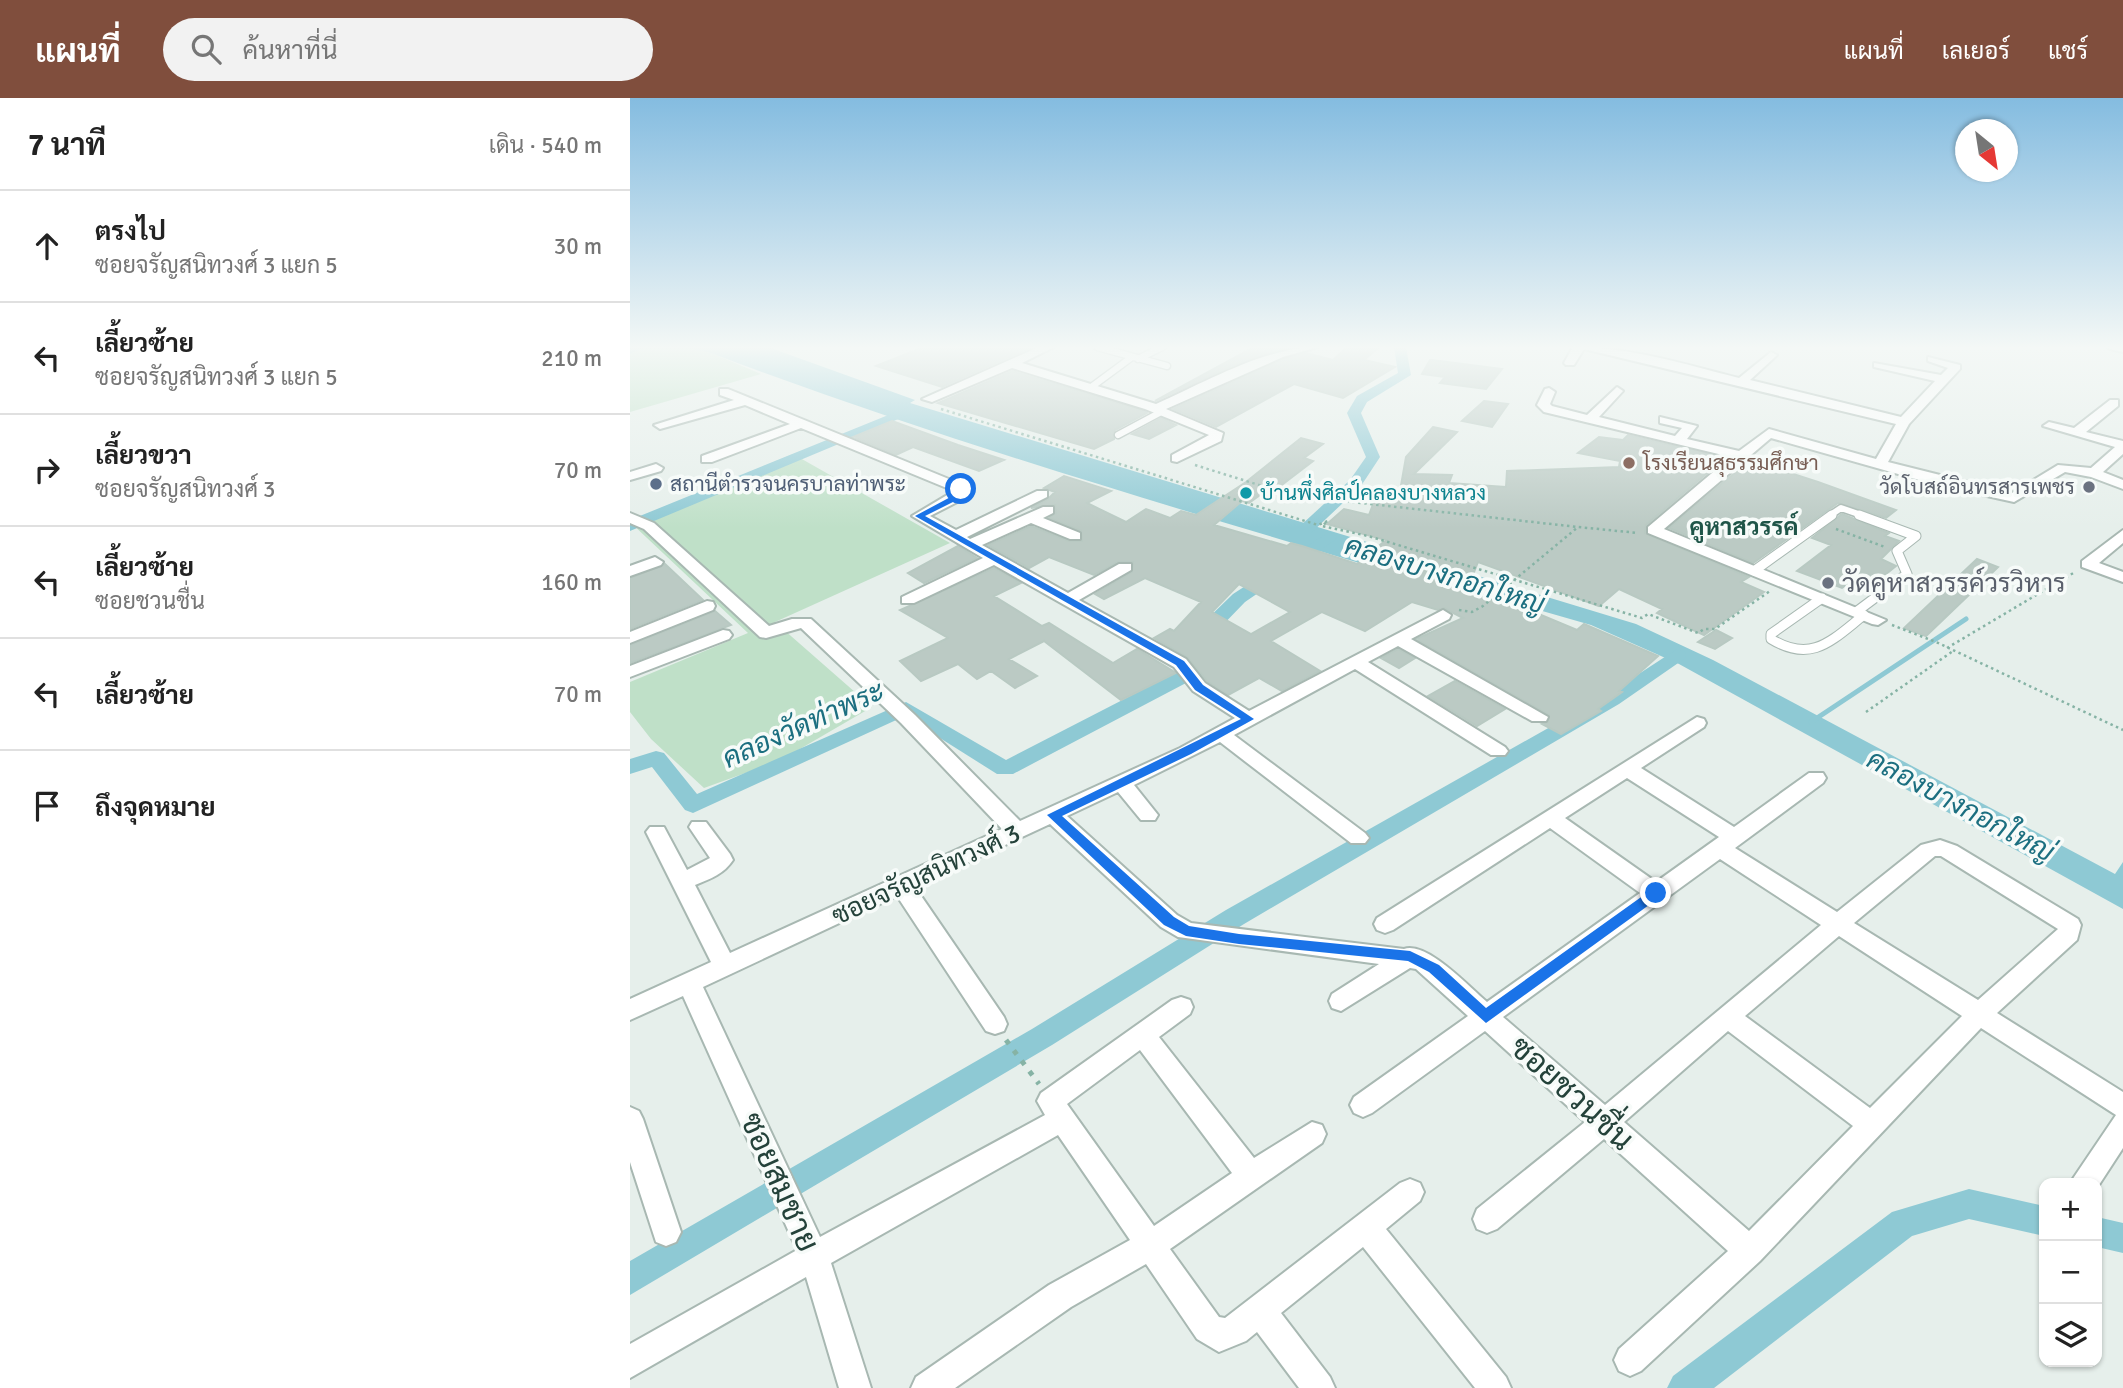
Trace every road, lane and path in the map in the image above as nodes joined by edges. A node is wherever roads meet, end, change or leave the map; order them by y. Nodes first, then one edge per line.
1 (724, 407) edge
2 (761, 407) edge
3 (945, 407) edge
4 (1147, 407) edge
5 (1166, 407) edge
6 (1543, 407) edge
7 (1548, 407) edge
8 (1601, 407) edge
9 (1844, 407) edge
10 (1918, 407) edge
11 (2109, 407) edge
12 (1158, 411) junction
13 (1590, 419) junction
14 (1665, 419) dead end
15 (1535, 421) dead end
16 (1904, 422) junction
17 (801, 424) junction
18 (660, 425) dead end
19 (2049, 426) dead end
20 (2076, 433) junction
21 (1118, 435) dead end
22 (1678, 440) junction
23 (2123, 446) edge
24 (1742, 456) junction
25 (1105, 458) dead end
26 (1177, 458) joint
27 (707, 459) dead end
28 (1100, 460) dead end
29 (1880, 464) junction
30 (656, 468) dead end
31 (2094, 473) junction
32 (630, 477) edge
33 (2123, 485) edge
34 (1042, 494) dead end
35 (993, 500) dead end
36 (1013, 508) junction
37 (1048, 510) dead end
38 (1031, 518) junction
39 (637, 521) edge
40 (1820, 523) junction
41 (1578, 527) junction
42 (1653, 530) junction
43 (2123, 534) edge
44 (956, 536) junction
45 (1075, 536) dead end
46 (971, 544) junction
47 (1897, 551) junction
48 (996, 558) junction
49 (655, 562) dead end
50 (2088, 564) junction
51 (1125, 567) dead end
52 (1754, 570) junction
53 (630, 571) edge
54 (2123, 577) edge
55 (1512, 581) junction
56 (1784, 582) junction
57 (1822, 598) junction
58 (908, 600) dead end
59 (1068, 600) junction
60 (707, 606) dead end
61 (1443, 615) joint
62 (1866, 615) junction
63 (723, 635) dead end
64 (630, 638) edge
65 (1398, 639) junction
66 (1947, 648) junction
67 (1953, 650) junction
68 (1355, 662) junction
69 (630, 672) edge
70 (1866, 712) dead end
71 (1539, 717) dead end
72 (1249, 719) junction
73 (1697, 723) dead end
74 (2123, 730) edge
75 (1221, 734) junction
76 (1497, 751) dead end
77 (1626, 768) junction
78 (1816, 778) dead end
79 (1121, 783) junction
80 (1053, 815) junction
81 (1148, 816) dead end
82 (1549, 817) junction
83 (698, 827) dead end
84 (1017, 831) junction
85 (657, 832) dead end
86 (1359, 838) dead end
87 (1727, 842) junction
88 (682, 881) junction
89 (902, 886) junction
90 (1656, 893) junction
91 (1385, 924) dead end
92 (1835, 924) junction
93 (1410, 956) junction
94 (726, 968) junction
95 (689, 983) junction
96 (1341, 1001) dead end
97 (1181, 1007) dead end
98 (630, 1010) edge
99 (1980, 1013) junction
100 (1486, 1017) junction
101 (1728, 1017) junction
102 (995, 1024) dead end
103 (1143, 1035) junction
104 (1011, 1048) dead end
105 (1030, 1070) dead end
106 (1363, 1105) dead end
107 (2123, 1106) edge
108 (630, 1119) edge
109 (1063, 1119) junction
110 (1606, 1123) junction
111 (1872, 1125) junction
112 (2123, 1125) edge
113 (1312, 1134) dead end
114 (1251, 1175) junction
115 (2087, 1178) edge
116 (1410, 1192) dead end
117 (1487, 1219) dead end
118 (1366, 1227) junction
119 (666, 1232) dead end
120 (1152, 1244) junction
121 (1750, 1251) junction
122 (814, 1256) junction
123 (1260, 1311) junction
124 (1630, 1360) dead end
125 (630, 1362) edge
126 (855, 1388) edge
127 (927, 1388) edge
128 (1318, 1388) edge
129 (1495, 1388) edge

1 - 18 street
2 - 17 street
3 - 55 path
4 - 12 street
5 - 12 street
6 - 15 street
7 - 13 street
8 - 13 street
9 - 16 street
10 - 16 street
11 - 20 street
12 - 21 lane
12 - 26 street
13 - 22 street
14 - 22 street
16 - 29 street
17 - 27 street
17 - 44 street
19 - 20 street
20 - 23 street
22 - 24 street
23 - 31 street
24 - 29 street
24 - 42 street
25 - 28 path
26 - 41 path
29 - 31 street
30 - 32 street
31 - 33 street
34 - 36 street
35 - 36 street
36 - 44 street
37 - 38 street
38 - 45 street
38 - 46 street
39 - 84 street
40 - 47 path
40 - 47 lane
40 - 52 lane
41 - 42 path
41 - 55 path
42 - 52 street
43 - 50 street
44 - 46 street
46 - 48 street
47 - 62 lane
48 - 58 street
48 - 59 street
49 - 53 street
50 - 54 street
50 - 66 path
51 - 59 street
52 - 56 street
55 - 56 path
55 - 61 path
56 - 57 street
57 - 62 street
57 - 62 lane
59 - 72 street
60 - 64 street
61 - 65 street, ซอยจรัญสนิทวงศ์ 3
62 - 66 path
63 - 69 street
65 - 68 street, ซอยจรัญสนิทวงศ์ 3
65 - 71 street
66 - 67 path
67 - 70 path
67 - 74 path
68 - 72 street, ซอยจรัญสนิทวงศ์ 3
68 - 76 street
72 - 75 street, ซอยจรัญสนิทวงศ์ 3
73 - 77 street
75 - 79 street, ซอยจรัญสนิทวงศ์ 3
75 - 86 street
77 - 82 street
77 - 87 street
78 - 87 street
79 - 80 street, ซอยจรัญสนิทวงศ์ 3
79 - 81 street
80 - 84 street, ซอยจรัญสนิทวงศ์ 3
80 - 93 street, ซอยชวนชื่น
82 - 90 street
82 - 91 street
83 - 88 street
84 - 89 street, ซอยจรัญสนิทวงศ์ 3
85 - 88 street
87 - 90 street
87 - 92 street
88 - 94 street
89 - 94 street, ซอยจรัญสนิทวงศ์ 3
89 - 102 street
90 - 100 street
92 - 99 street
92 - 99 street
92 - 101 street
93 - 96 street
93 - 100 street, ซอยชวนชื่น
94 - 95 street, ซอยจรัญสนิทวงศ์ 3
95 - 98 street, ซอยจรัญสนิทวงศ์ 3
95 - 122 street, ซอยสมชาย
97 - 103 street
99 - 107 street
99 - 111 street
100 - 106 street
100 - 110 street, ซอยชวนชื่น
101 - 110 street
101 - 111 street
103 - 109 street
103 - 114 street
104 - 105 path
108 - 119 street
109 - 120 street
109 - 122 street
110 - 117 street
110 - 121 street, ซอยชวนชื่น
111 - 121 street
112 - 115 street
113 - 114 street
114 - 120 street
116 - 118 street
118 - 123 street
118 - 129 street
120 - 123 street
120 - 127 street
121 - 124 street
122 - 125 street
122 - 126 street, ซอยสมชาย
123 - 128 street

